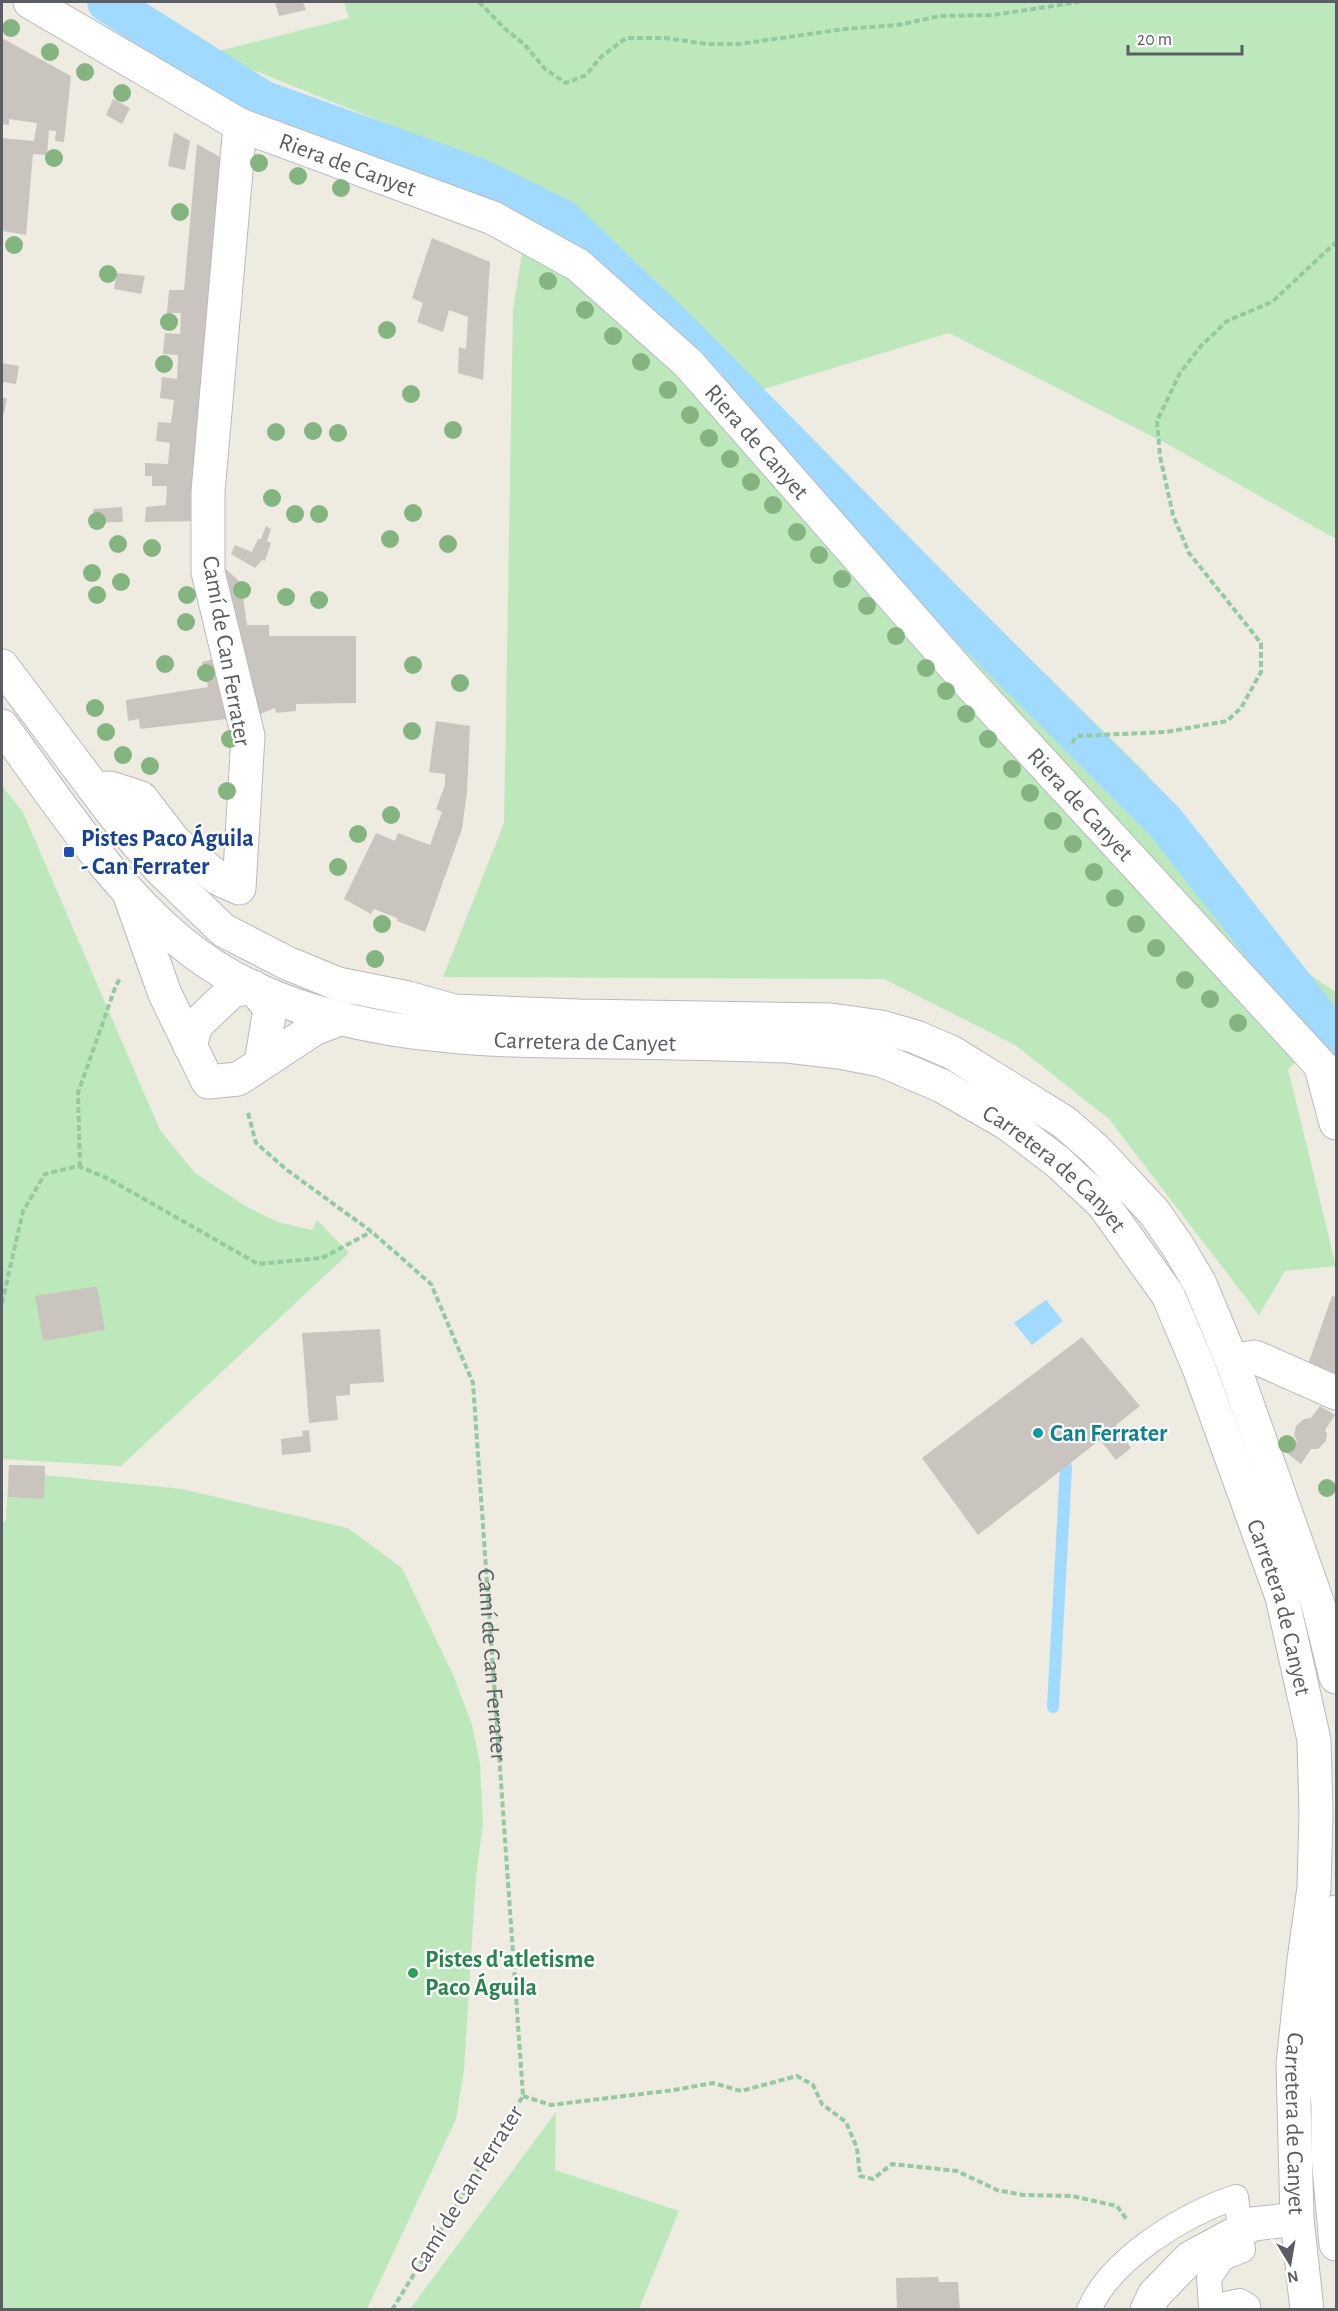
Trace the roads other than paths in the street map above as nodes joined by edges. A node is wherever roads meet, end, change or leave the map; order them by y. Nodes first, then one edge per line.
1 (30, 2) edge
2 (240, 125) junction
3 (2, 666) edge
4 (2, 726) edge
5 (95, 789) junction
6 (161, 870) junction
7 (129, 893) junction
8 (253, 987) junction
9 (454, 1011) junction
10 (342, 1018) junction
11 (190, 1046) junction
12 (250, 1071) junction
13 (1329, 1074) edge
14 (1336, 1124) edge
15 (1232, 1361) junction
16 (1336, 1393) edge
17 (1250, 1509) junction
18 (1336, 1677) edge
19 (1336, 1912) edge
20 (1322, 2062) junction
21 (1297, 2219) junction
22 (1241, 2230) junction
23 (1336, 2244) edge
24 (1089, 2310) edge
25 (1148, 2310) edge
26 (1248, 2310) edge
27 (1307, 2310) edge
28 (1324, 2310) edge

1 - 2 street, Riera de Canyet
2 - 5 street, Camí de Can Ferrater
2 - 13 street, Riera de Canyet
3 - 5 street, Carretera de Canyet
4 - 7 street, Carretera de Canyet
5 - 6 street, Carretera de Canyet
6 - 8 street
6 - 9 street, Carretera de Canyet
7 - 8 street, Carretera de Canyet
7 - 11 street
8 - 9 street
8 - 10 street, Carretera de Canyet
8 - 11 street
8 - 12 street
9 - 15 street, Carretera de Canyet
10 - 12 street
10 - 17 street, Carretera de Canyet
11 - 12 street
13 - 14 street
15 - 16 street
15 - 17 street
15 - 18 street, Carretera de Canyet
17 - 21 street, Carretera de Canyet
19 - 20 street, Carretera de Canyet
20 - 21 street
20 - 23 street, Carretera de Canyet
21 - 22 street
21 - 27 street, Carretera de Canyet
21 - 28 street
22 - 24 street
22 - 25 street
22 - 26 street

